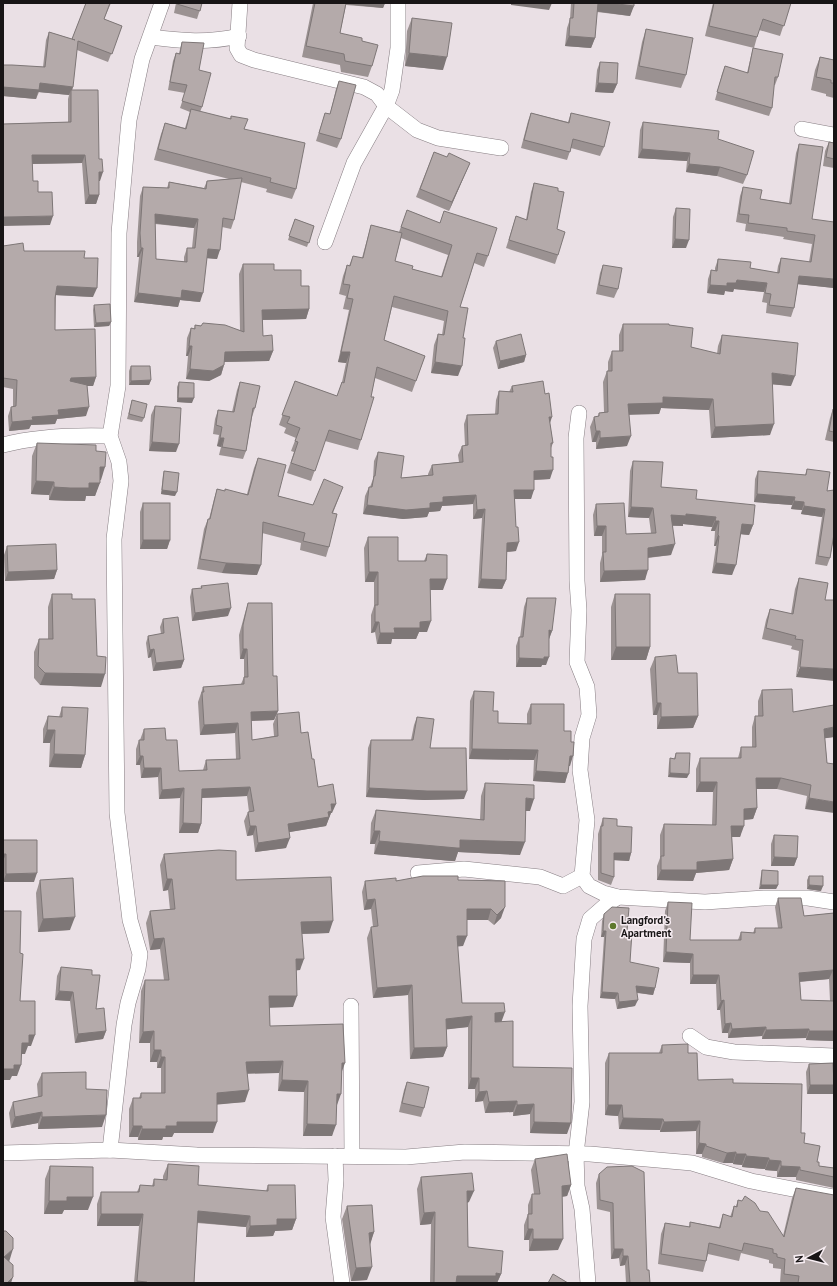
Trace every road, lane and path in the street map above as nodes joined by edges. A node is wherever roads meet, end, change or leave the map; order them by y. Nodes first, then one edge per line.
1 (162, 3) edge
2 (240, 3) edge
3 (398, 3) edge
4 (239, 36) junction
5 (150, 37) junction
6 (386, 106) junction
7 (802, 129) dead end
8 (834, 135) edge
9 (501, 148) dead end
10 (325, 242) dead end
11 (579, 413) dead end
12 (110, 436) junction
13 (3, 445) edge
14 (418, 873) dead end
15 (582, 876) junction
16 (618, 897) junction
17 (834, 902) edge
18 (351, 1006) dead end
19 (690, 1036) dead end
20 (834, 1056) edge
21 (110, 1150) junction
22 (3, 1153) edge
23 (576, 1154) junction
24 (335, 1156) junction
25 (352, 1156) junction
26 (834, 1197) edge
27 (342, 1283) edge
28 (588, 1283) edge

1 - 5 street
2 - 4 street
3 - 6 street
4 - 5 street
4 - 6 street
5 - 12 street
6 - 9 street
6 - 10 street
7 - 8 street
11 - 15 street
12 - 13 street
12 - 21 street
14 - 15 street
15 - 16 street
16 - 17 street
16 - 23 street
18 - 25 street
19 - 20 street
21 - 22 street
21 - 24 street
23 - 25 street
23 - 26 street
23 - 28 street
24 - 25 street
24 - 27 street

